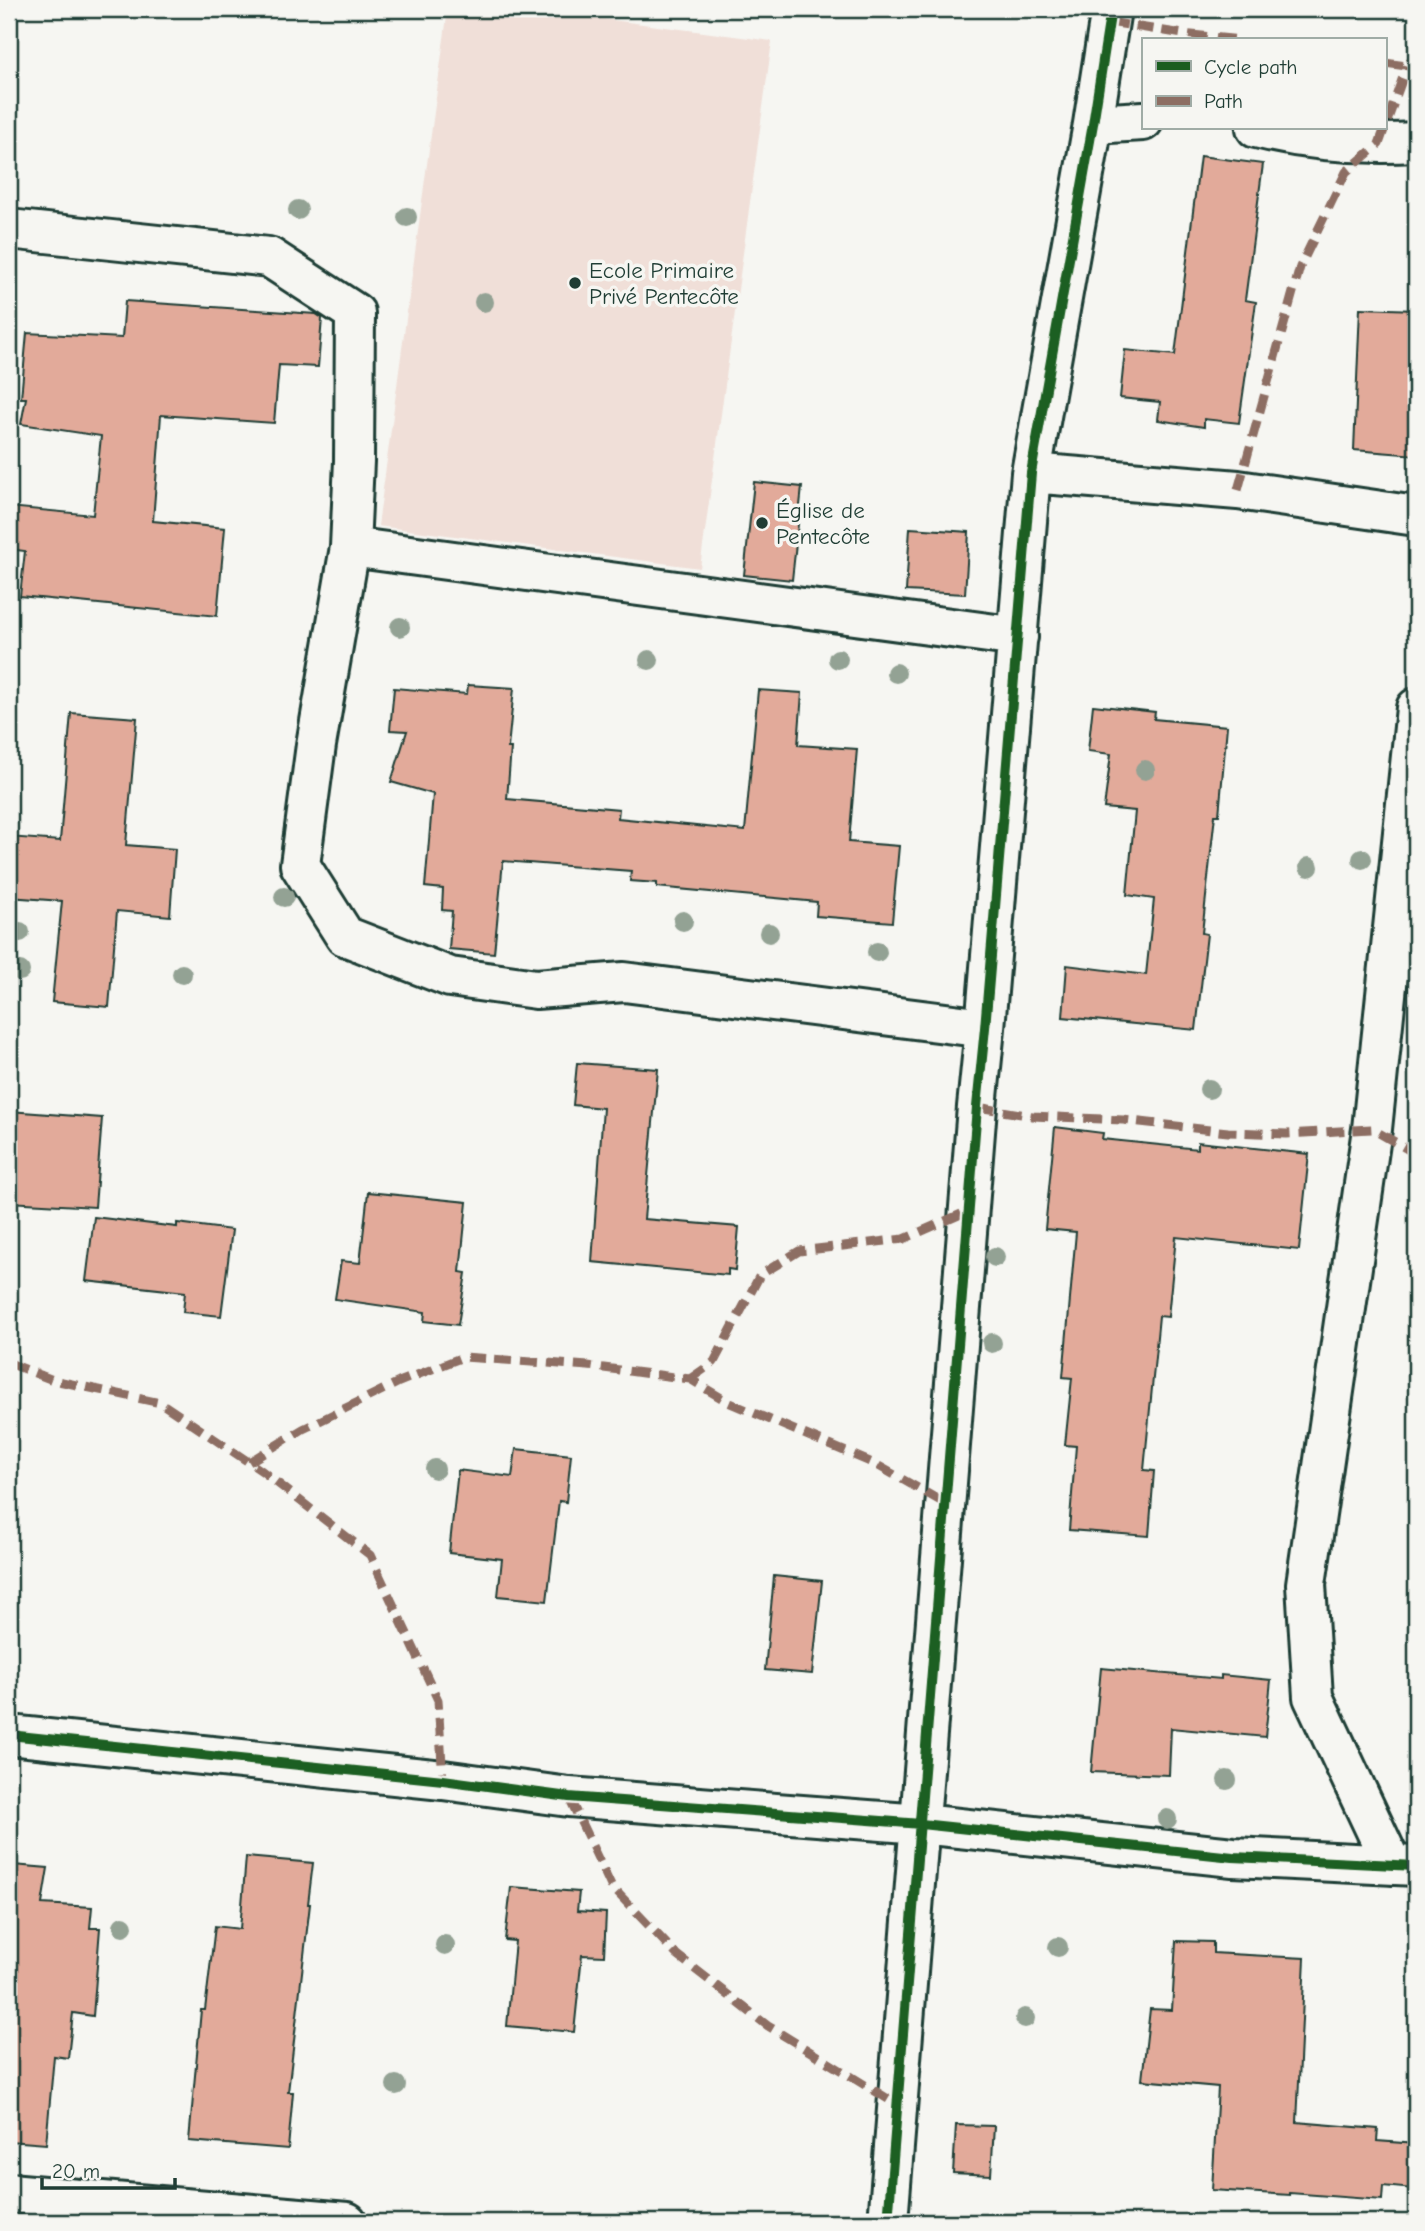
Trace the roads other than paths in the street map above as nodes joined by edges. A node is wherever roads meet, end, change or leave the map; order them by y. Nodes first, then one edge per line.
1 (1111, 9) edge
2 (1142, 121) edge
3 (1093, 124) junction
4 (1264, 130) edge
5 (1416, 142) edge
6 (9, 229) edge
7 (1031, 473) junction
8 (1416, 516) edge
9 (350, 547) junction
10 (1018, 638) junction
11 (1416, 708) edge
12 (985, 1028) junction
13 (9, 1735) edge
14 (921, 1824) junction
15 (1404, 1865) edge
16 (9, 2193) edge
17 (347, 2222) edge
18 (888, 2222) edge

1 - 3 street
2 - 3 street
3 - 7 street
4 - 5 street
6 - 9 street
7 - 8 street
7 - 10 street
9 - 10 street
9 - 12 street
10 - 12 street
11 - 15 street
12 - 14 street
13 - 14 street
14 - 15 street
14 - 18 street
16 - 17 street

